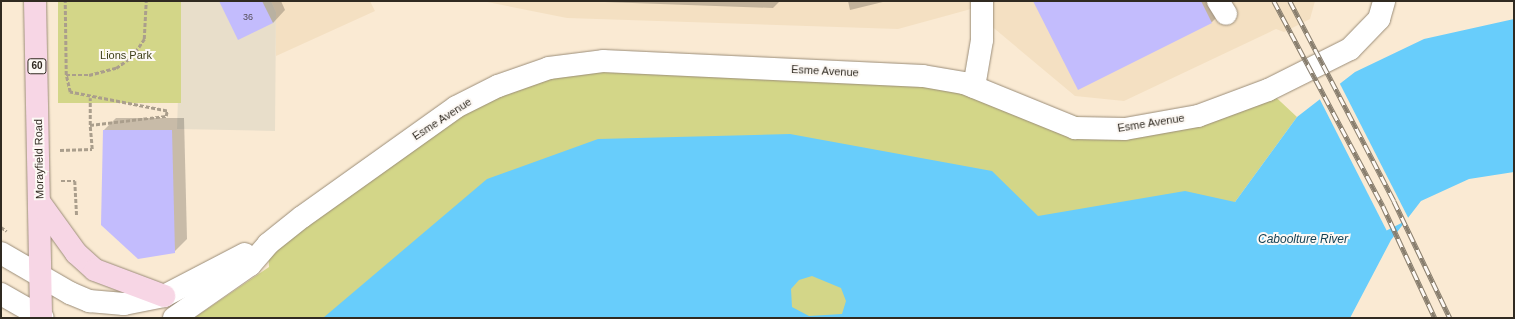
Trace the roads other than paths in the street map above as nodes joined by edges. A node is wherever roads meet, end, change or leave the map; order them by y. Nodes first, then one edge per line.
1 (35, 1) edge
2 (982, 1) edge
3 (1384, 1) edge
4 (974, 87) junction
5 (40, 203) junction
6 (268, 244) junction
7 (1, 253) edge
8 (40, 277) junction
9 (1, 294) edge
10 (164, 296) junction
11 (41, 318) edge
12 (174, 318) edge

1 - 5 main road, Morayfield Road / 60
2 - 4 street
3 - 4 street, Esme Avenue
4 - 6 street, Esme Avenue
5 - 8 main road, Morayfield Road / 60
5 - 10 main road
6 - 10 street, Esme Avenue
6 - 12 street, Esme Avenue
7 - 8 street, Esme Avenue
8 - 10 street, Esme Avenue
8 - 11 main road, Morayfield Road / 60
9 - 11 street

